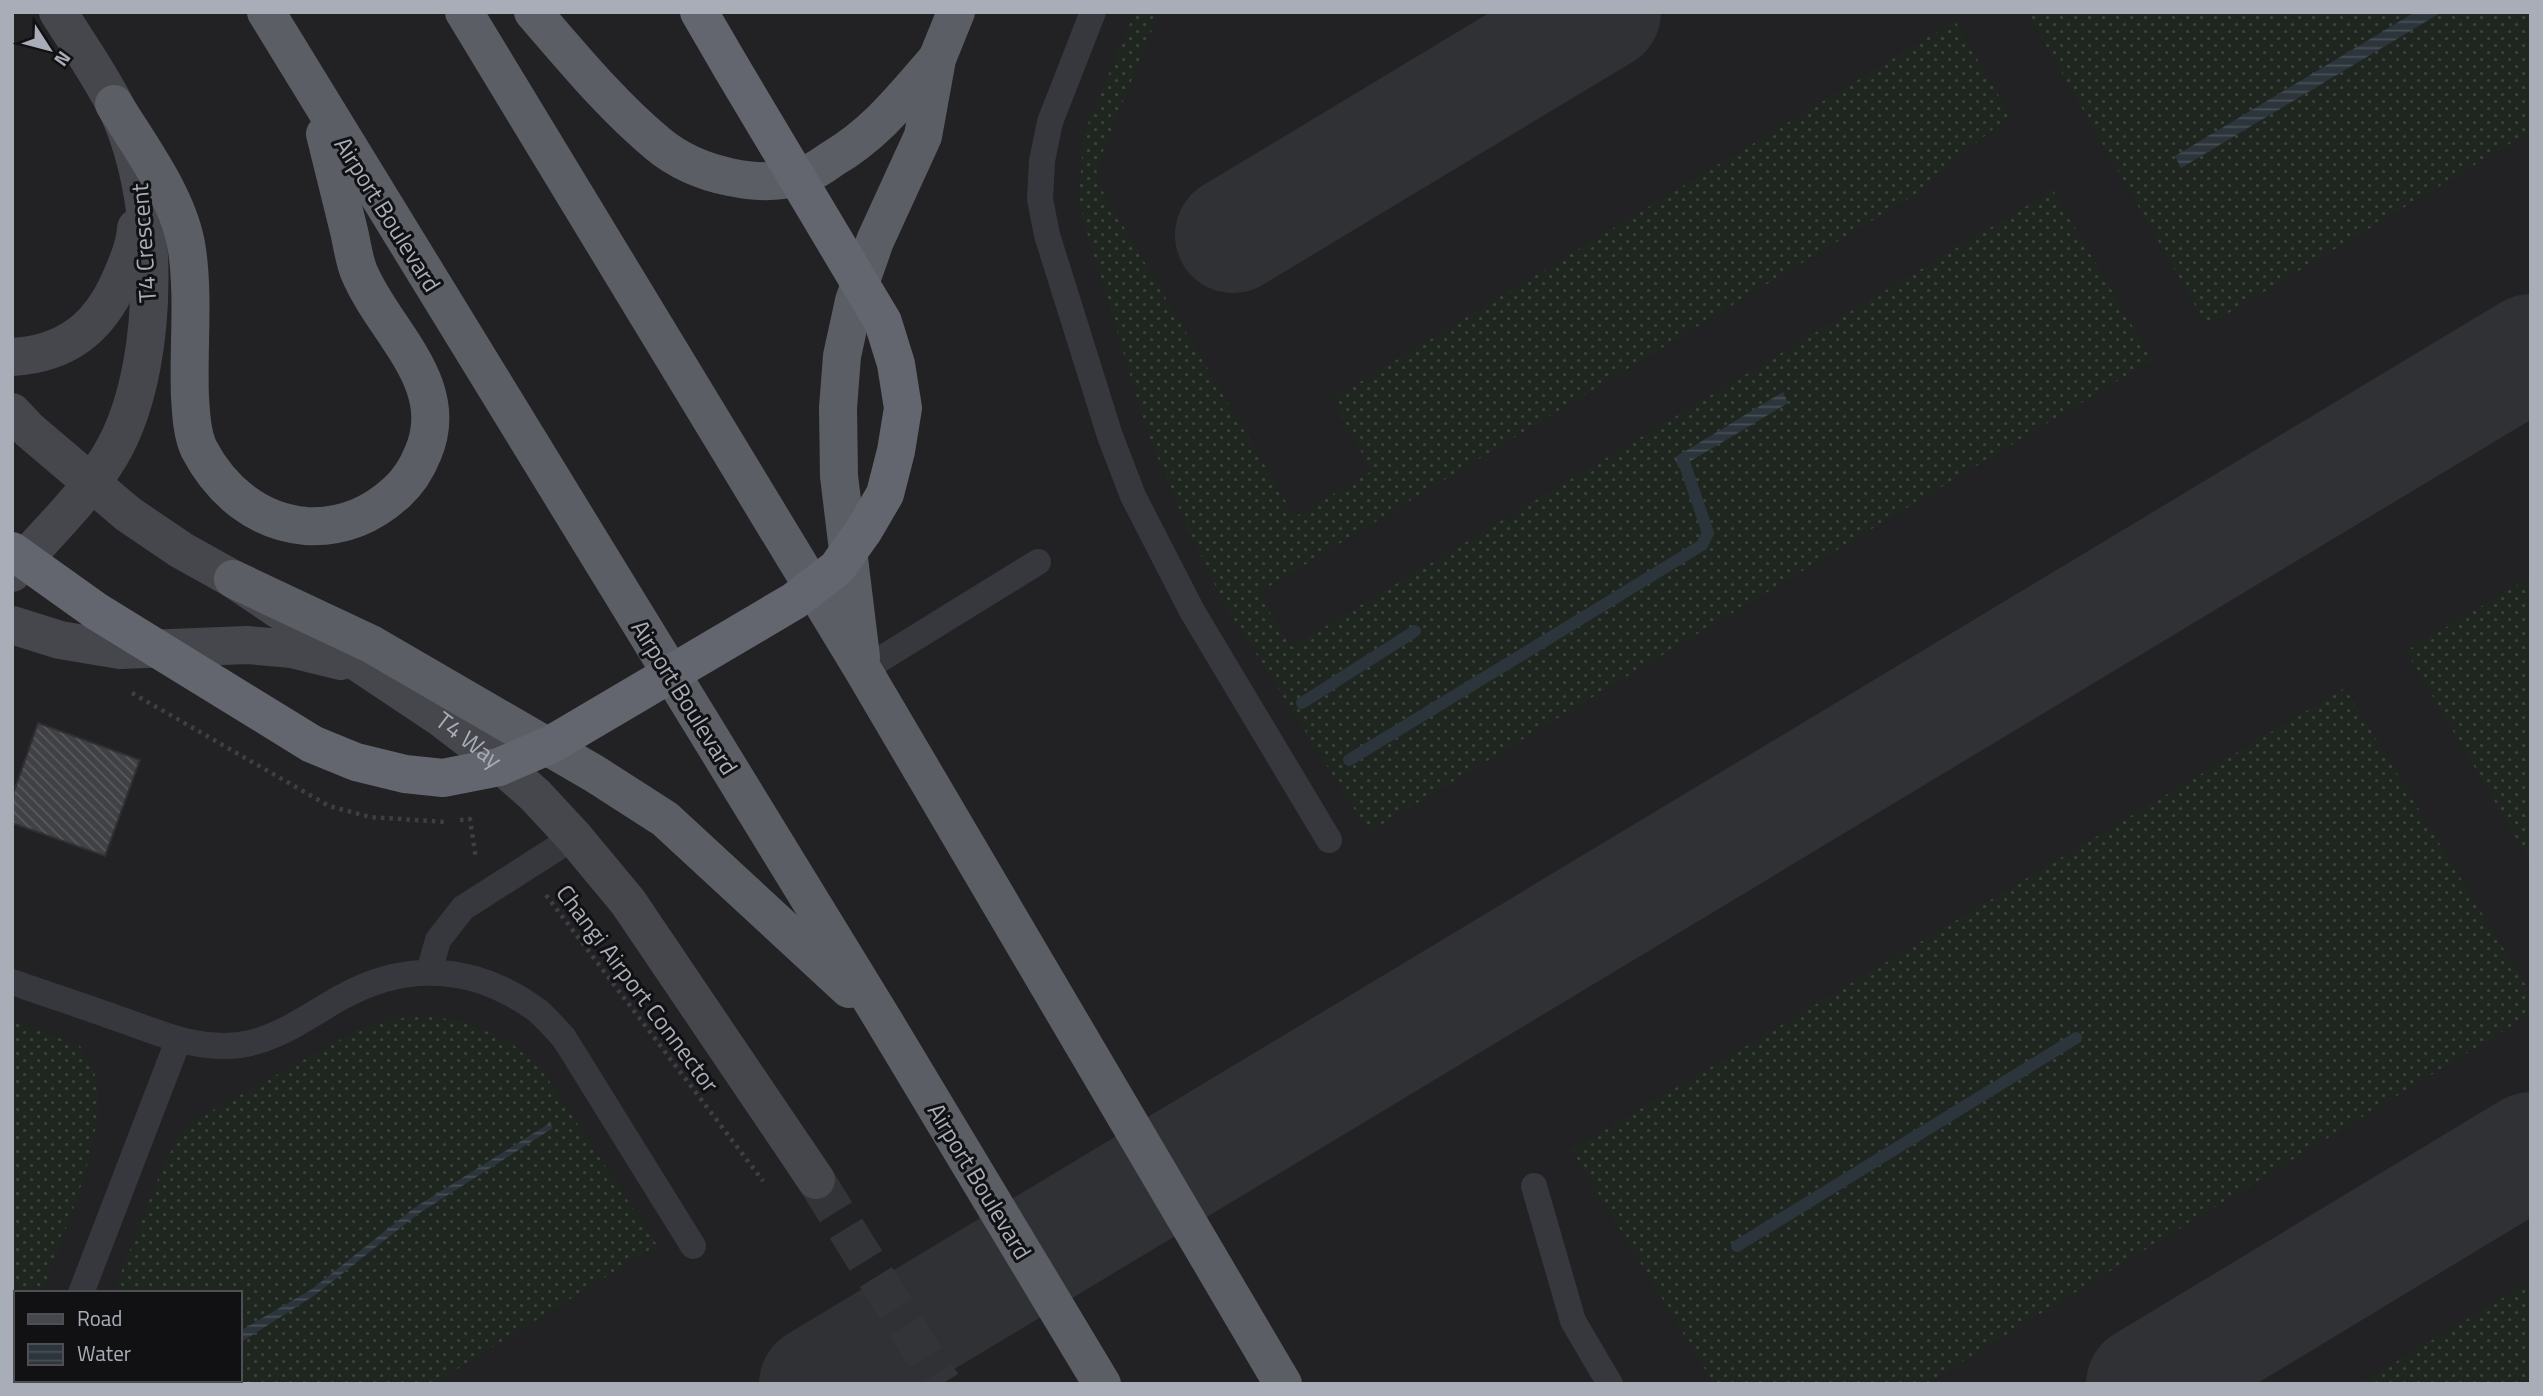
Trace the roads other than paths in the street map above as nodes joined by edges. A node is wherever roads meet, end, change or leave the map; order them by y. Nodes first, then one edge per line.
1 (58, 12) edge
2 (265, 12) edge
3 (464, 12) edge
4 (533, 12) edge
5 (699, 12) edge
6 (956, 12) edge
7 (1093, 12) edge
8 (937, 59) junction
9 (316, 98) junction
10 (114, 104) junction
11 (141, 184) junction
12 (12, 357) edge
13 (12, 412) edge
14 (91, 482) junction
15 (12, 551) edge
16 (1038, 562) dead end
17 (12, 573) edge
18 (233, 579) junction
19 (12, 625) edge
20 (863, 670) junction
21 (385, 679) junction
22 (574, 837) junction
23 (1329, 840) dead end
24 (429, 972) junction
25 (12, 982) edge
26 (884, 1021) junction
27 (178, 1041) junction
28 (816, 1180) tunnel mouth
29 (1534, 1186) dead end
30 (694, 1246) dead end
31 (82, 1291) edge
32 (1102, 1384) edge
33 (1283, 1384) edge
34 (1610, 1384) edge

1 - 10 main road, T4 Crescent
2 - 9 highway, Airport Boulevard
3 - 20 highway
4 - 8 highway
5 - 15 highway, bridge
6 - 8 highway
7 - 23 lane
8 - 20 highway
9 - 10 highway
9 - 26 highway, Airport Boulevard
10 - 11 main road, T4 Crescent
11 - 12 main road
11 - 14 main road, T4 Crescent
13 - 14 main road, T4 Way
14 - 17 main road, T4 Crescent
14 - 18 main road, T4 Way
16 - 20 lane
18 - 21 main road, T4 Way
18 - 26 highway
19 - 21 main road
20 - 33 highway
21 - 22 main road, T4 Way
22 - 24 lane
22 - 28 main road, T4 Way
24 - 27 lane
24 - 30 lane
25 - 27 lane
26 - 32 highway, Airport Boulevard
27 - 31 lane
29 - 34 lane

